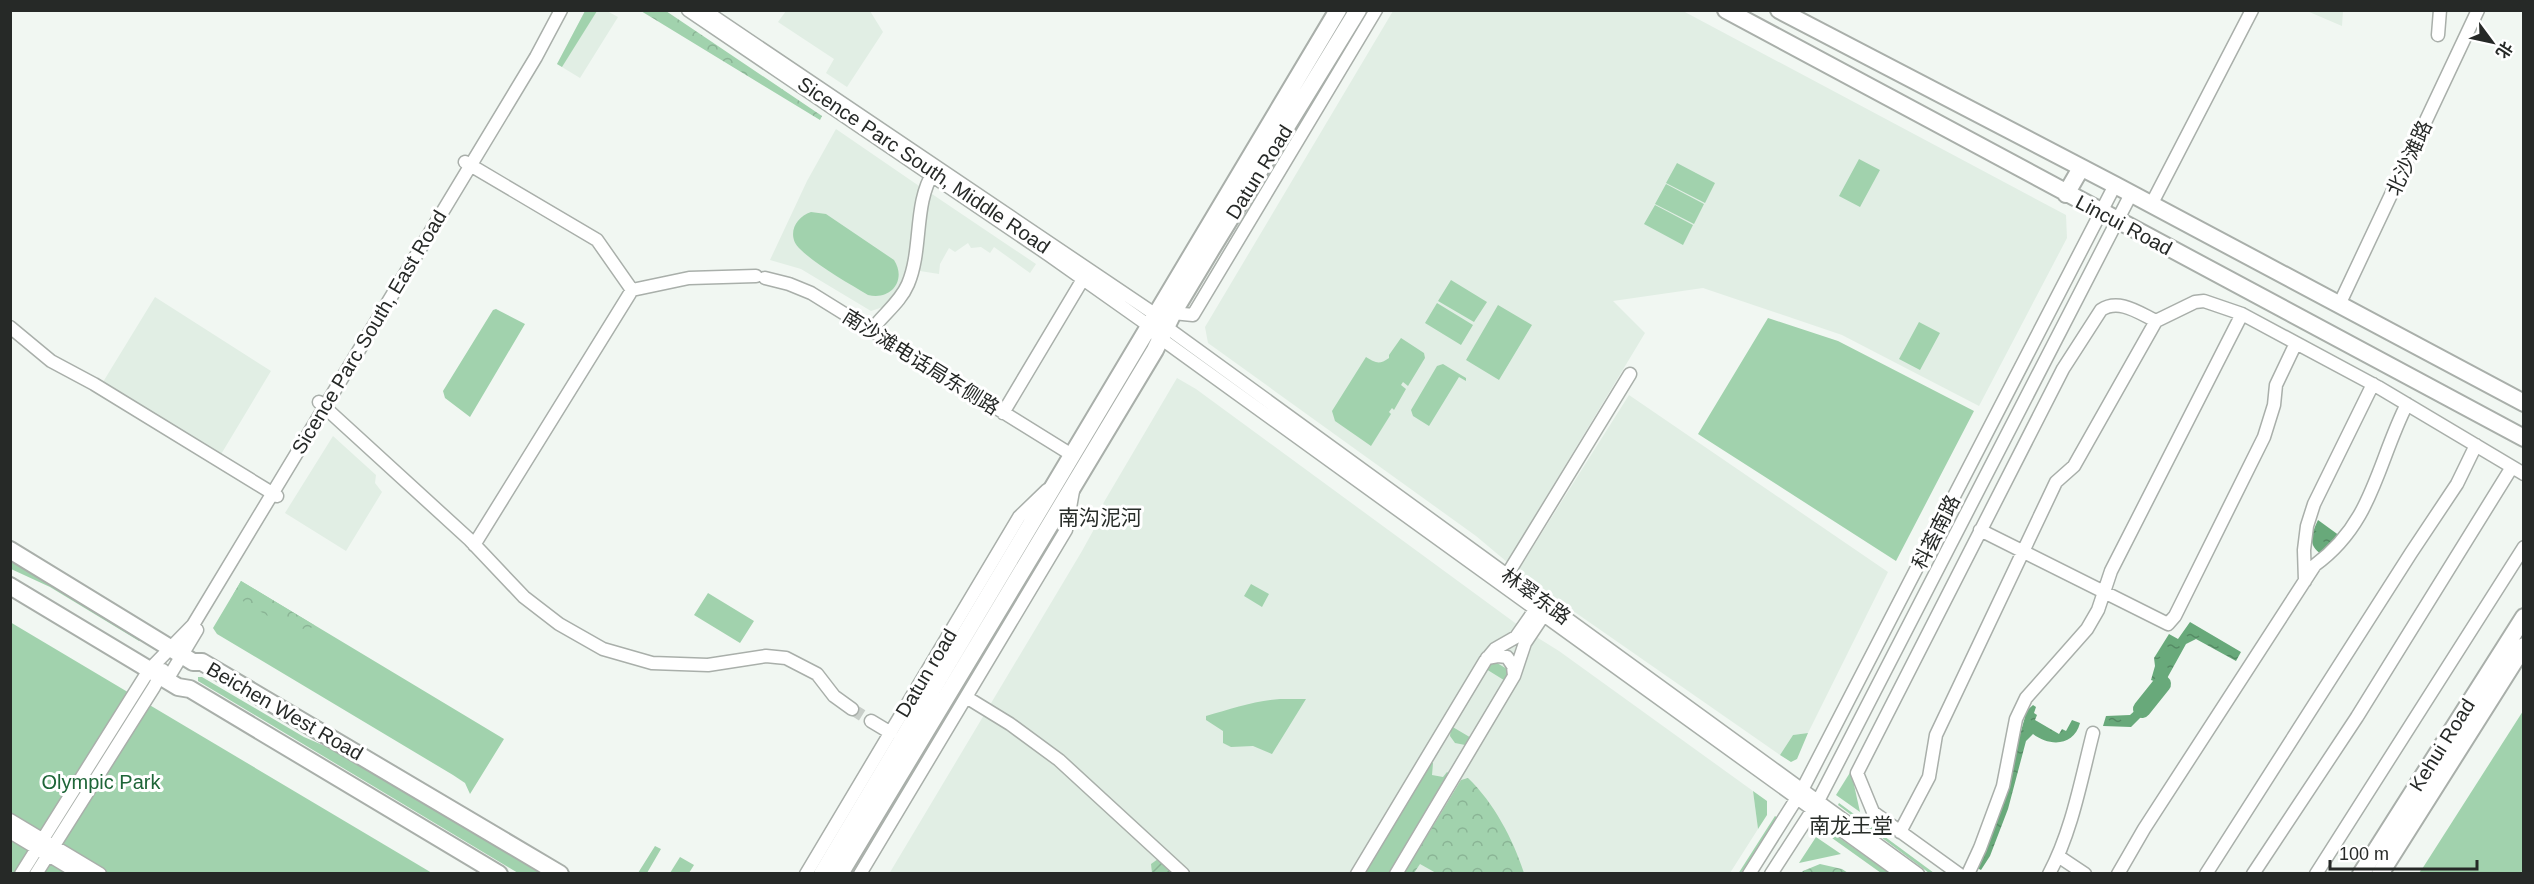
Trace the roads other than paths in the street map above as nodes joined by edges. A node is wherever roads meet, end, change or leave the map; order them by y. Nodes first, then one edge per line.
1 (554, 10) edge
2 (561, 10) edge
3 (569, 10) edge
4 (687, 10) edge
5 (695, 10) edge
6 (704, 10) edge
7 (1338, 10) edge
8 (1358, 10) edge
9 (1376, 10) edge
10 (1726, 10) edge
11 (1779, 10) edge
12 (2252, 10) edge
13 (2440, 10) edge
14 (2478, 10) edge
15 (2438, 35) dead end
16 (470, 165) junction
17 (2080, 168) junction
18 (934, 171) junction
19 (2115, 186) junction
20 (2066, 194) junction
21 (2131, 194) junction
22 (2151, 205) junction
23 (2100, 213) junction
24 (2116, 221) junction
25 (1085, 277) junction
26 (632, 290) junction
27 (2339, 305) junction
28 (2242, 314) junction
29 (2156, 321) junction
30 (1159, 324) junction
31 (10, 327) edge
32 (871, 331) junction
33 (2295, 343) junction
34 (1630, 374) dead end
35 (2373, 384) junction
36 (2523, 403) edge
37 (2407, 404) junction
38 (324, 406) junction
39 (1003, 413) junction
40 (2523, 438) edge
41 (2476, 445) junction
42 (1072, 455) junction
43 (2512, 467) junction
44 (2523, 474) edge
45 (1057, 481) junction
46 (1074, 484) junction
47 (271, 493) junction
48 (1980, 530) junction
49 (474, 544) junction
50 (2523, 547) edge
51 (10, 550) edge
52 (1507, 575) junction
53 (2305, 581) junction
54 (10, 586) edge
55 (2105, 591) junction
56 (1543, 607) junction
57 (2523, 617) edge
58 (2523, 646) edge
59 (176, 652) junction
60 (1487, 658) junction
61 (158, 675) junction
62 (1514, 676) junction
63 (966, 697) junction
64 (852, 709) tunnel mouth
65 (871, 721) tunnel mouth
66 (891, 733) junction
67 (2093, 733) dead end
68 (1808, 798) junction
69 (10, 820) edge
70 (10, 832) edge
71 (1900, 832) junction
72 (45, 846) junction
73 (2058, 856) junction
74 (21, 873) edge
75 (36, 873) edge
76 (45, 873) edge
77 (80, 873) edge
78 (100, 873) edge
79 (499, 873) edge
80 (560, 873) edge
81 (806, 873) edge
82 (822, 873) edge
83 (840, 873) edge
84 (860, 873) edge
85 (1183, 873) edge
86 (1357, 873) edge
87 (1396, 873) edge
88 (1749, 873) edge
89 (1758, 873) edge
90 (1771, 873) edge
91 (1902, 873) edge
92 (1918, 873) edge
93 (1959, 873) edge
94 (1968, 873) edge
95 (2049, 873) edge
96 (2085, 873) edge
97 (2118, 873) edge
98 (2206, 873) edge
99 (2253, 873) edge
100 (2316, 873) edge
101 (2361, 873) edge
102 (2380, 873) edge

1 - 16 street
2 - 16 street, Sicence Parc South, East Road
3 - 16 street
4 - 18 street
5 - 18 street, Sicence Parc South, Middle Road
6 - 18 street
7 - 30 main road, Datun Road
8 - 30 main road, Datun Road
9 - 30 street
10 - 20 main road, Lincui Road
11 - 17 main road, Lincui Road
12 - 22 street
13 - 15 street
14 - 27 street, 北沙滩路
16 - 26 street
16 - 38 street, Sicence Parc South, East Road
17 - 19 main road, Lincui Road
17 - 20 main road
18 - 25 street, Sicence Parc South, Middle Road
18 - 30 street
18 - 32 street
19 - 21 main road, Lincui Road
19 - 23 street, 科荟南路
20 - 23 main road, Lincui Road
21 - 22 main road, Lincui Road
21 - 24 street, 科荟南路
22 - 27 main road, Lincui Road
23 - 24 main road, Lincui Road
23 - 68 street, 科荟南路
24 - 40 main road, Lincui Road
24 - 68 street, 科荟南路
25 - 30 street, Sicence Parc South, Middle Road
25 - 39 street
26 - 32 street, 南沙滩电话局东侧路
26 - 49 street
27 - 36 main road, Lincui Road
28 - 29 street
28 - 33 street
28 - 55 street
29 - 48 street
29 - 71 street
30 - 42 main road, Datun road
30 - 46 main road, Datun road
30 - 52 street, 林翠东路
30 - 56 street, 林翠东路
31 - 47 street
32 - 39 street, 南沙滩电话局东侧路
33 - 35 street
33 - 55 street
34 - 52 street
35 - 37 street
35 - 53 street
37 - 41 street
37 - 53 street
38 - 47 street, Sicence Parc South, East Road
38 - 49 street
39 - 42 street, 南沙滩电话局东侧路
41 - 43 street
41 - 98 street
42 - 45 main road, Datun road
43 - 44 street
43 - 99 street
45 - 66 street, Datun road
45 - 82 main road, Datun road
46 - 63 street, Datun road
46 - 83 main road, Datun road
47 - 59 street, Sicence Parc South, East Road
48 - 55 street
48 - 71 street
49 - 64 street
50 - 100 street
51 - 59 main road, Beichen West Road
52 - 56 street, 林翠东路
53 - 97 street
54 - 61 main road, Beichen West Road
55 - 94 street
56 - 60 street
56 - 62 street
56 - 68 street, 林翠东路
57 - 101 main road, Kehui Road
58 - 102 main road, Kehui Road
59 - 61 street
59 - 61 street
59 - 80 main road, Beichen West Road
60 - 62 street
60 - 86 street
61 - 72 street
61 - 79 main road, Beichen West Road
62 - 87 street
63 - 84 street, Datun road
63 - 85 street
65 - 66 street
66 - 81 street, Datun road
67 - 73 street
68 - 88 street, 科荟南路
68 - 89 street
68 - 90 street, 科荟南路
68 - 91 street, 林翠东路
68 - 92 street, 林翠东路
69 - 72 street
70 - 72 street
71 - 93 street
72 - 74 street
72 - 75 street
72 - 76 street
72 - 77 street
72 - 78 street
73 - 95 street
73 - 96 street

